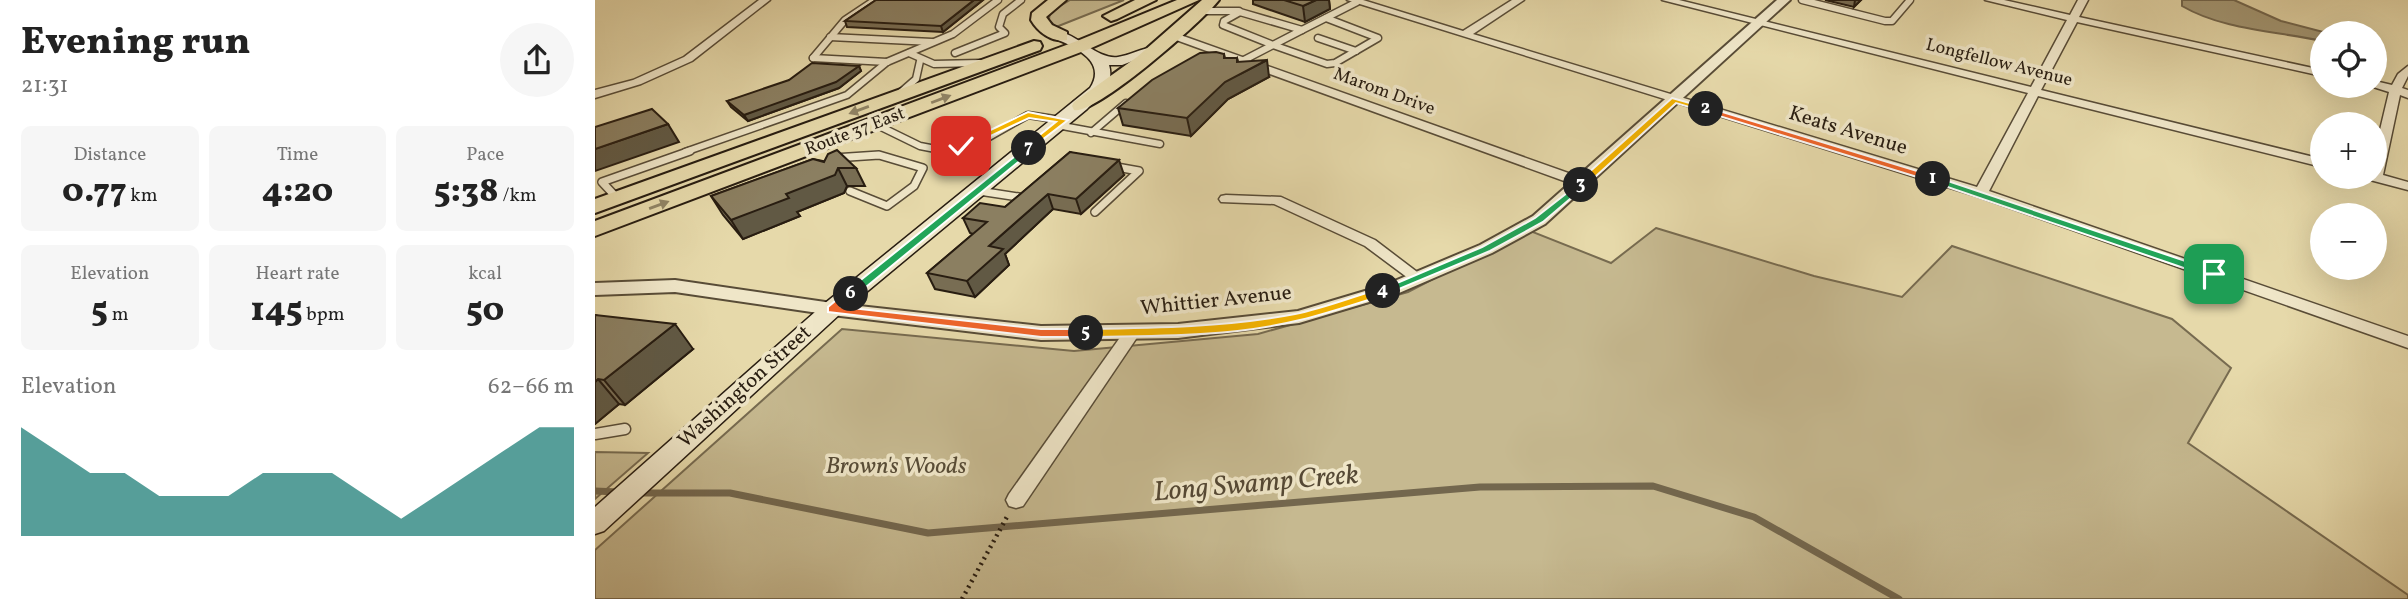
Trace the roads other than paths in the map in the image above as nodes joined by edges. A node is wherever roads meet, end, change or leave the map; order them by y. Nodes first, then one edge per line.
1 (765, 0) edge
2 (875, 0) edge
3 (998, 0) edge
4 (1021, 0) edge
5 (1058, 0) edge
6 (1149, 0) edge
7 (1519, 0) edge
8 (1667, 0) edge
9 (1784, 0) edge
10 (1802, 0) edge
11 (1910, 0) edge
12 (1990, 0) edge
13 (2083, 0) edge
14 (1354, 1) edge
15 (1198, 8) edge
16 (1240, 12) junction
17 (1326, 18) junction
18 (2073, 18) junction
19 (1758, 23) junction
20 (1302, 30) junction
21 (1465, 34) junction
22 (1172, 35) junction
23 (1061, 36) junction
24 (830, 37) junction
25 (1318, 38) dead end
26 (935, 43) junction
27 (1274, 44) junction
28 (1083, 45) junction
29 (1151, 51) junction
30 (1356, 51) junction
31 (955, 52) dead end
32 (909, 53) junction
33 (1098, 59) junction
34 (1244, 60) junction
35 (920, 61) junction
36 (993, 61) junction
37 (887, 62) junction
38 (2408, 69) edge
39 (2310, 70) edge
40 (2402, 91) edge
41 (2033, 92) junction
42 (595, 94) edge
43 (1131, 99) edge
44 (888, 100) junction
45 (1675, 100) junction
46 (1081, 106) junction
47 (1061, 122) junction
48 (875, 124) junction
49 (1091, 133) junction
50 (2387, 139) edge
51 (719, 140) junction
52 (1160, 144) dead end
53 (739, 153) junction
54 (2310, 160) edge
55 (823, 163) edge
56 (1098, 164) edge
57 (2387, 180) edge
58 (1583, 183) junction
59 (2408, 186) edge
60 (976, 190) junction
61 (1035, 190) edge
62 (850, 191) dead end
63 (1981, 194) junction
64 (616, 197) junction
65 (1226, 199) dead end
66 (595, 205) edge
67 (1095, 212) dead end
68 (595, 229) edge
69 (1416, 278) junction
70 (595, 289) edge
71 (832, 309) junction
72 (1132, 333) junction
73 (2408, 342) edge
74 (625, 429) dead end
75 (595, 434) edge
76 (1016, 500) road end
77 (595, 523) edge

1 - 42 street
2 - 24 lane
3 - 26 lane
4 - 31 lane
5 - 23 highway
6 - 23 highway, Route 37 East
7 - 21 street
8 - 19 street, Longfellow Avenue
9 - 19 street, Whittier Avenue
10 - 11 lane
12 - 18 street
13 - 18 street
14 - 17 lane
14 - 21 street, Keats Avenue
15 - 16 lane
15 - 22 highway
15 - 28 highway, Route 37 East
16 - 20 lane
16 - 27 lane
17 - 20 lane
17 - 30 lane
18 - 39 street
18 - 41 street
19 - 41 street, Longfellow Avenue
19 - 45 street, Whittier Avenue
20 - 27 lane
21 - 45 street, Keats Avenue
22 - 29 highway
22 - 34 street, Marom Drive
23 - 28 main road
23 - 36 highway, Route 37 East
24 - 26 lane
24 - 37 lane
25 - 30 lane
26 - 32 lane
27 - 30 lane
27 - 34 lane
28 - 33 main road
48 -> 28 highway, Route 37 East
29 - 33 main road
29 - 46 highway
32 - 35 lane
32 - 37 lane
33 - 46 main road, Washington Street
34 - 58 street, Marom Drive
35 - 36 lane
35 - 44 lane
36 - 44 highway, Route 37 East
37 - 51 lane
38 - 40 street
40 - 50 street
41 - 54 street, Longfellow Avenue
41 - 63 street
43 - 49 lane
44 -> 53 highway, Route 37 East
45 - 58 street, Whittier Avenue
45 - 63 street, Keats Avenue
46 - 47 main road, Washington Street
47 - 48 lane
47 - 49 lane
47 - 60 main road, Washington Street
68 -> 48 highway, Route 37 East
49 - 52 lane
51 - 53 lane
51 - 64 lane
53 - 64 highway, Route 37 East
55 - 62 lane
56 - 67 lane
57 - 59 street
58 - 69 street, Whittier Avenue
60 - 61 lane
60 - 71 main road, Washington Street
63 - 73 street, Keats Avenue
64 - 66 highway, Route 37 East
65 - 69 street
69 - 72 street, Whittier Avenue
70 - 71 street, Whittier Avenue
71 - 72 street, Whittier Avenue
71 - 77 main road, Washington Street
72 - 76 street
74 - 75 lane

